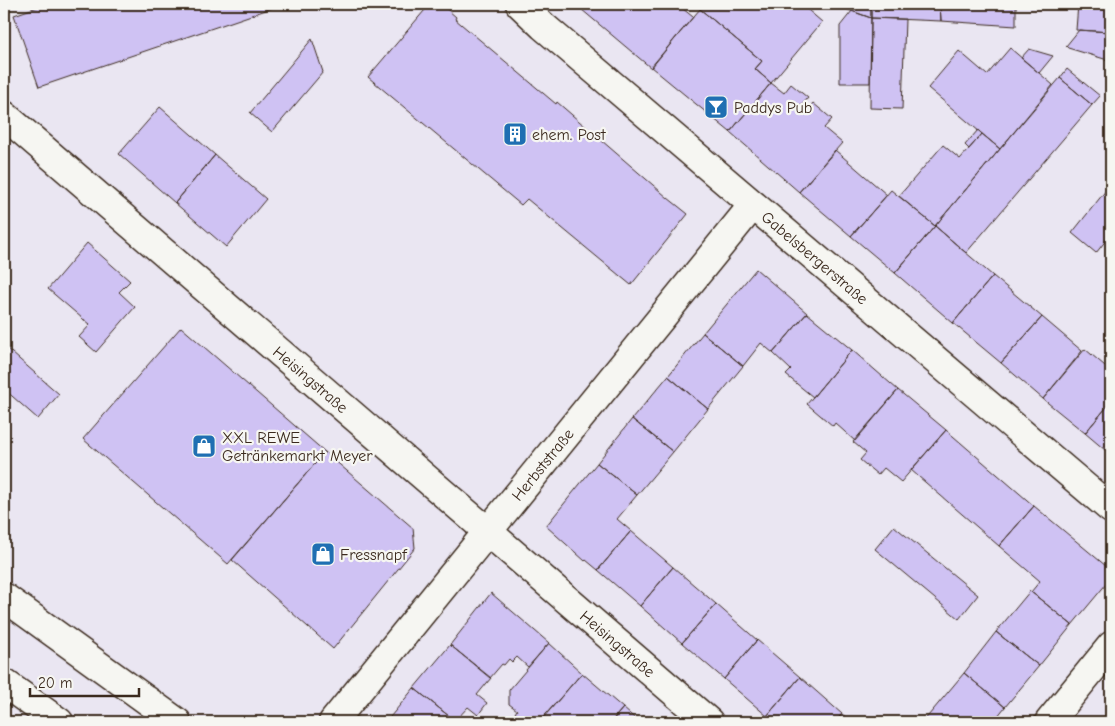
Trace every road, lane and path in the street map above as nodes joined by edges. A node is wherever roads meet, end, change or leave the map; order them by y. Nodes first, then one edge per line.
1 (520, 4) edge
2 (4, 115) edge
3 (753, 205) junction
4 (1111, 509) edge
5 (488, 531) junction
6 (4, 597) edge
7 (1111, 646) edge
8 (4, 684) edge
9 (59, 722) edge
10 (178, 722) edge
11 (332, 722) edge
12 (709, 722) edge
13 (1049, 722) edge

1 - 3 main road, Gabelsbergerstraße
2 - 5 main road, Heisingstraße
3 - 4 main road, Gabelsbergerstraße
3 - 5 main road, Herbststraße
5 - 11 main road, Herbststraße
5 - 12 main road, Heisingstraße
6 - 10 main road
7 - 13 main road
8 - 9 main road

